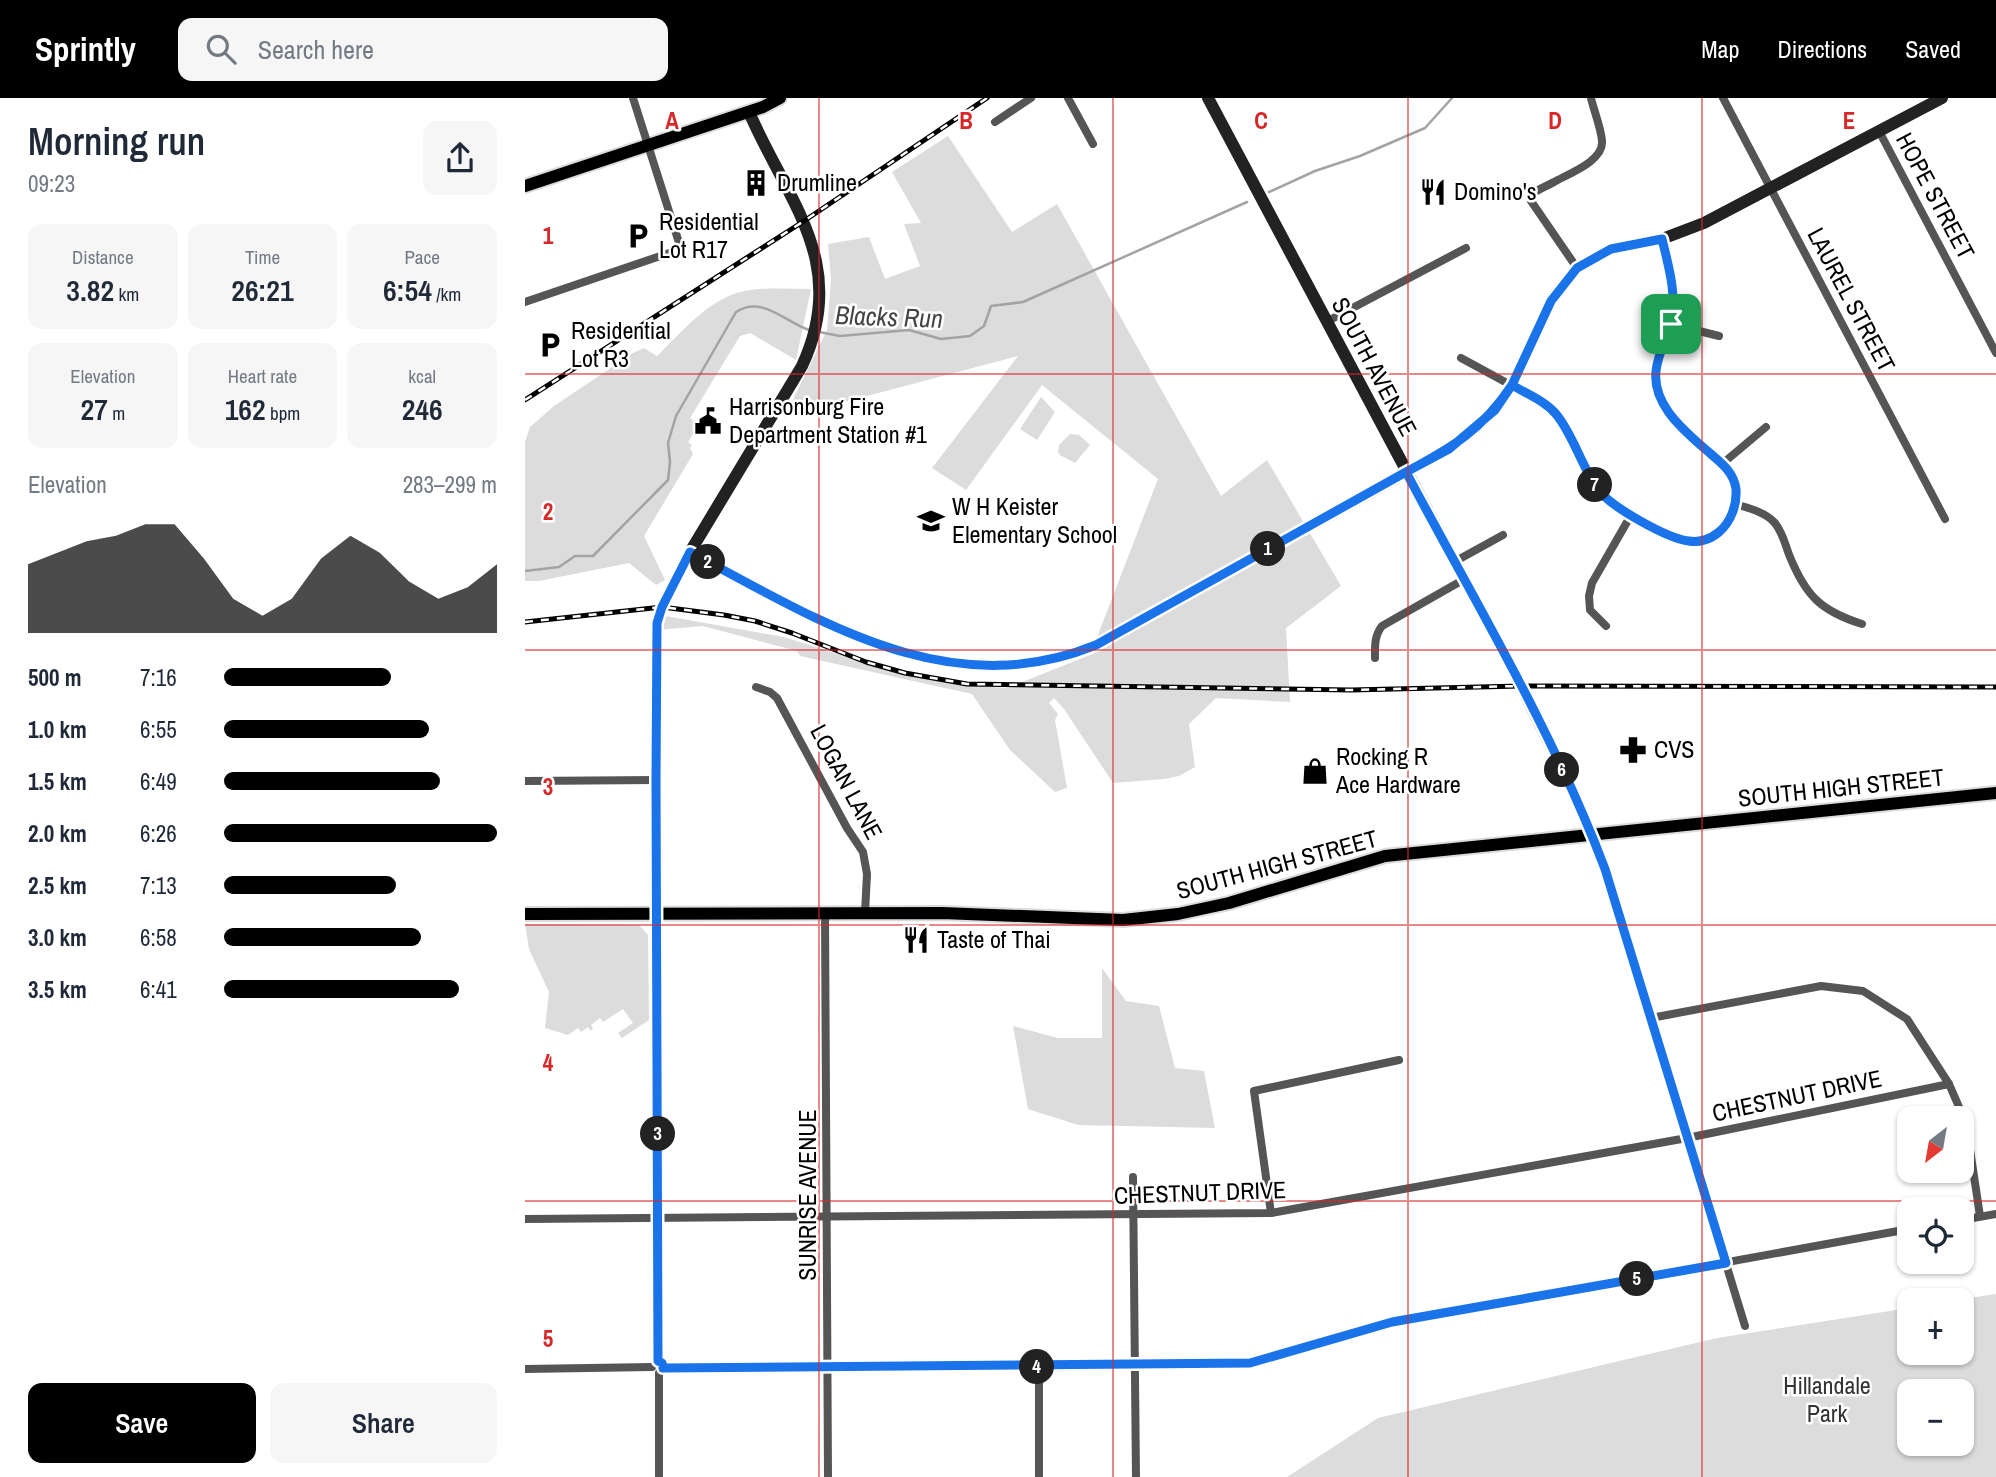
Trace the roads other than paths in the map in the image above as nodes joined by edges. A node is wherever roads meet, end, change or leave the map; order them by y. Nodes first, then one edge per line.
1 (633, 98) edge
2 (747, 98) edge
3 (780, 98) edge
4 (1031, 98) edge
5 (1068, 98) edge
6 (1207, 98) edge
7 (1591, 98) edge
8 (1723, 98) edge
9 (1942, 98) edge
10 (750, 112) junction
11 (995, 122) dead end
12 (1879, 131) junction
13 (1093, 144) dead end
14 (648, 145) junction
15 (525, 186) edge
16 (1771, 189) junction
17 (1662, 239) junction
18 (1466, 247) dead end
19 (1577, 268) junction
20 (525, 302) edge
21 (1326, 322) junction
22 (1671, 324) junction
23 (1719, 336) dead end
24 (1996, 353) edge
25 (1461, 358) dead end
26 (1512, 385) junction
27 (1766, 427) dead end
28 (1722, 464) junction
29 (1406, 472) junction
30 (1735, 504) junction
31 (1631, 514) junction
32 (1945, 519) dead end
33 (1503, 535) dead end
34 (690, 552) junction
35 (1454, 562) junction
36 (1463, 580) junction
37 (1862, 624) dead end
38 (1607, 626) dead end
39 (1375, 658) dead end
40 (756, 687) dead end
41 (656, 780) junction
42 (525, 781) edge
43 (1996, 793) edge
44 (1592, 835) junction
45 (657, 913) junction
46 (825, 913) junction
47 (865, 913) junction
48 (525, 914) edge
49 (1651, 1018) junction
50 (1399, 1060) dead end
51 (1949, 1084) junction
52 (1687, 1139) junction
53 (1133, 1177) dead end
54 (1271, 1213) junction
55 (1996, 1214) edge
56 (1133, 1215) junction
57 (1980, 1216) junction
58 (827, 1217) junction
59 (1974, 1217) edge
60 (658, 1218) junction
61 (525, 1219) edge
62 (1897, 1231) edge
63 (1726, 1263) junction
64 (1745, 1326) dead end
65 (1133, 1366) junction
66 (658, 1367) junction
67 (828, 1367) junction
68 (1039, 1367) junction
69 (525, 1369) edge
70 (659, 1477) edge
71 (828, 1477) edge
72 (1039, 1477) edge
73 (1136, 1477) edge

1 - 14 street
2 - 10 main road
3 - 10 main road
4 - 11 street
5 - 13 street
6 - 21 street, SOUTH AVENUE
7 - 19 street
8 - 16 street, LAUREL STREET
9 - 12 street
10 - 14 main road
10 - 34 street
12 - 16 street
12 - 24 street, HOPE STREET
14 - 15 main road
14 - 20 street
16 - 17 street
16 - 32 street, LAUREL STREET
17 - 19 street
17 - 22 street
18 - 21 street
19 - 26 street
21 - 29 street, SOUTH AVENUE
22 - 23 street
22 - 28 street
25 - 26 street
26 - 29 street
26 - 31 street
27 - 28 street
28 - 30 street
29 - 34 street
29 - 35 street, SOUTH AVENUE
30 - 31 street
30 - 37 street
31 - 38 street
33 - 35 street
34 - 41 street
35 - 36 street, SOUTH AVENUE
36 - 39 street
36 - 44 street, SOUTH AVENUE
40 - 47 street, LOGAN LANE
41 - 42 street
41 - 45 street
43 - 44 main road, SOUTH HIGH STREET
44 - 47 main road, SOUTH HIGH STREET
44 - 49 street, SOUTH AVENUE
45 - 46 main road, SOUTH HIGH STREET
45 - 48 main road, SOUTH HIGH STREET
45 - 60 street
46 - 47 main road, SOUTH HIGH STREET
46 - 58 street, SUNRISE AVENUE
49 - 51 street
49 - 52 street, SOUTH AVENUE
50 - 54 street
51 - 52 street, CHESTNUT DRIVE
51 - 57 street
52 - 54 street, CHESTNUT DRIVE
52 - 63 street, SOUTH AVENUE
53 - 56 street
54 - 56 street, CHESTNUT DRIVE
55 - 57 street
56 - 58 street, CHESTNUT DRIVE
56 - 65 street
57 - 59 street
58 - 60 street, CHESTNUT DRIVE
58 - 67 street, SUNRISE AVENUE
60 - 61 street, CHESTNUT DRIVE
60 - 66 street
62 - 63 street
63 - 64 street, SOUTH AVENUE
63 - 65 street
65 - 68 street
65 - 73 street
66 - 67 street
66 - 69 street
66 - 70 street
67 - 68 street
67 - 71 street, SUNRISE AVENUE
68 - 72 street

